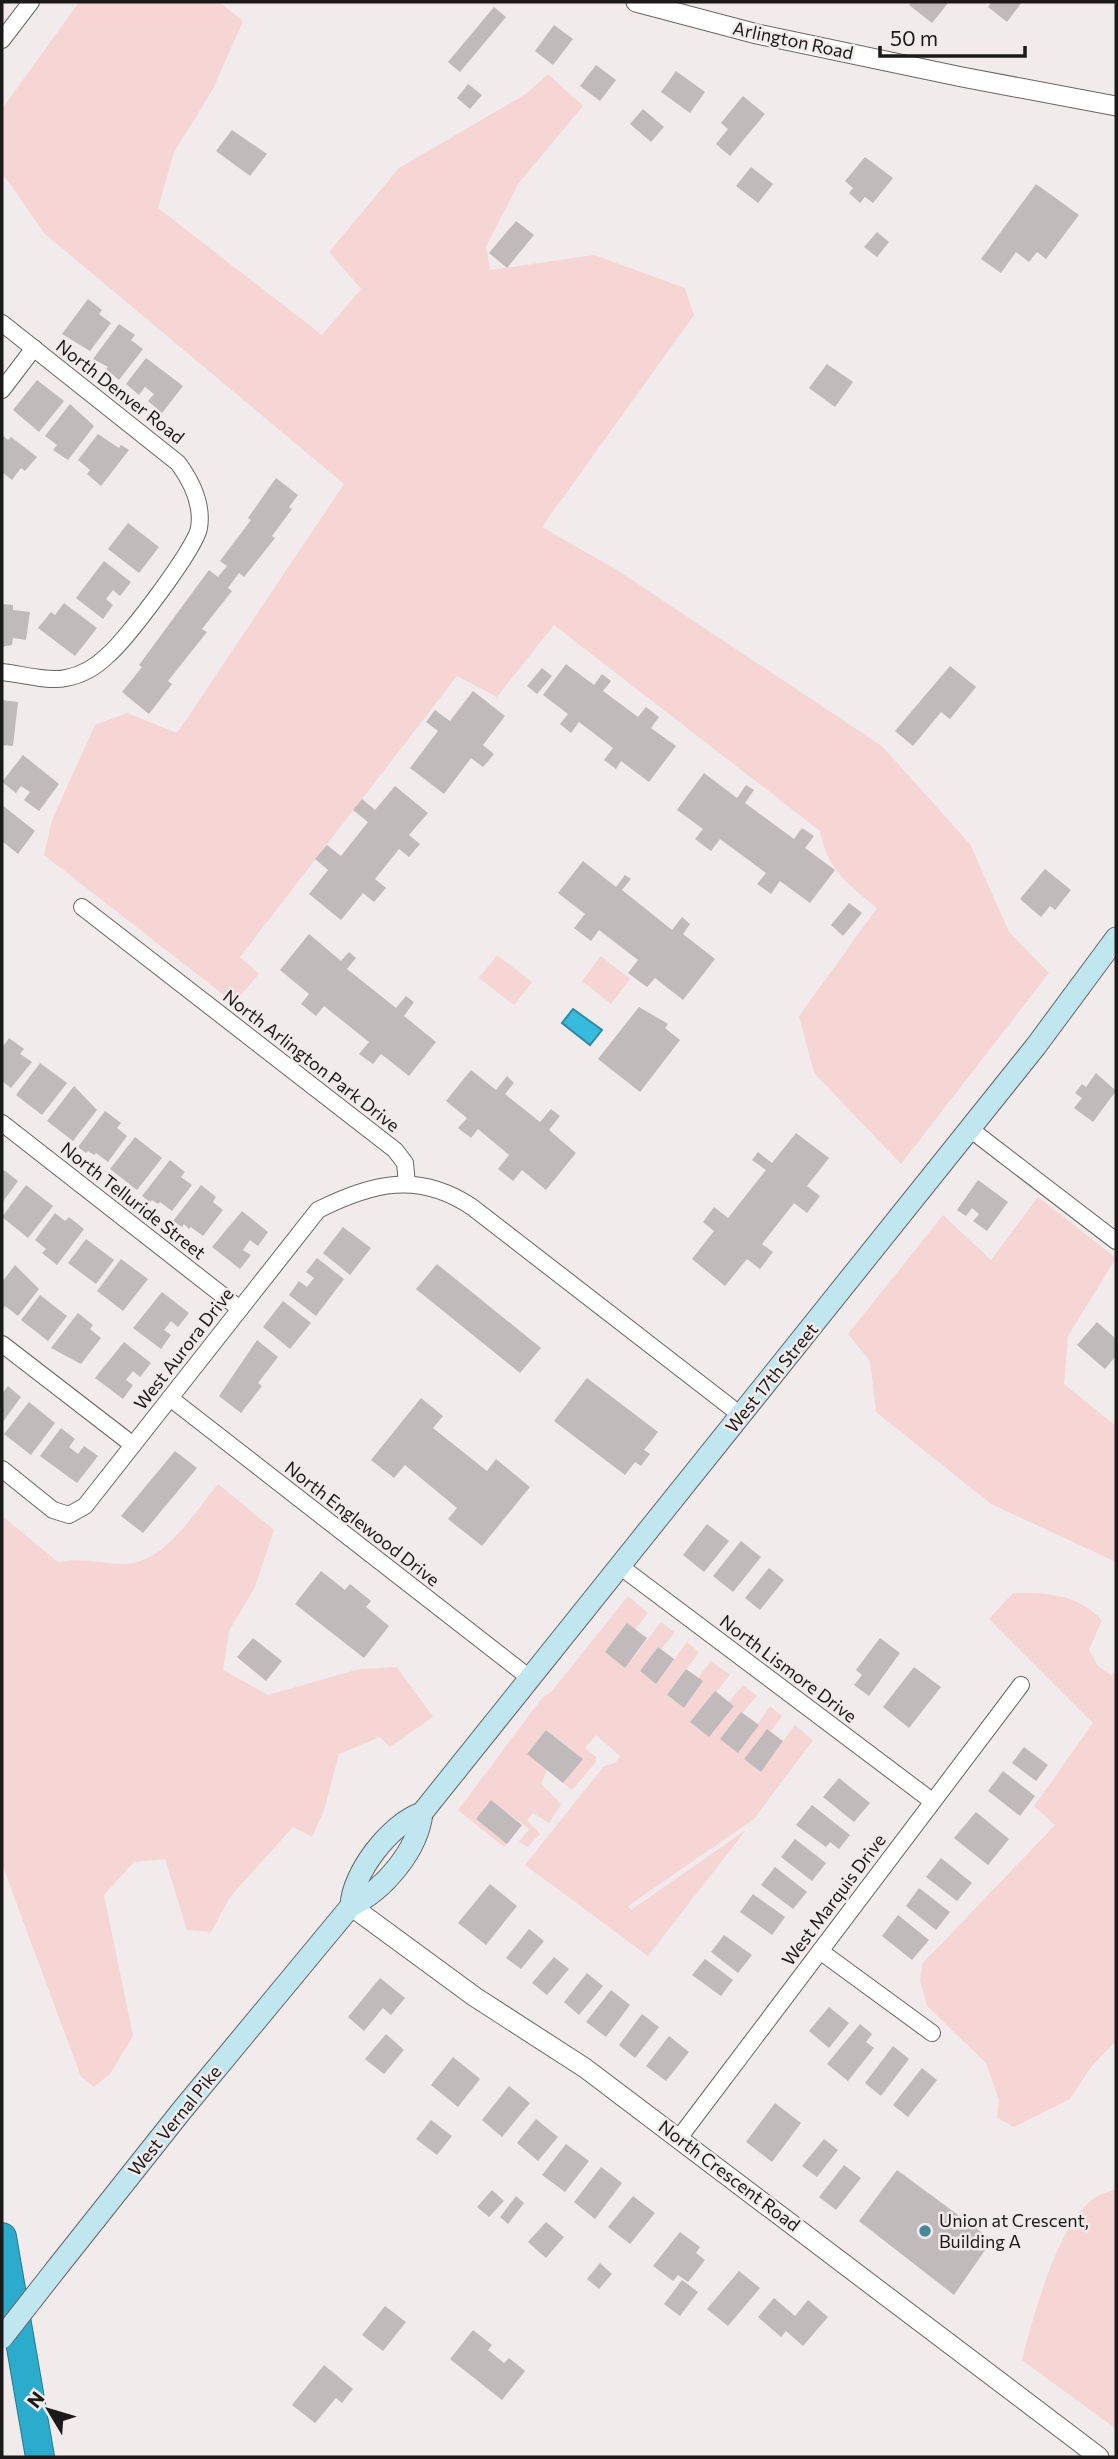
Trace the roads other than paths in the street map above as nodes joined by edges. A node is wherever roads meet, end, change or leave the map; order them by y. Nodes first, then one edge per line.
1 (31, 2) edge
2 (636, 2) edge
3 (2, 40) edge
4 (1116, 106) edge
5 (2, 323) edge
6 (34, 348) junction
7 (2, 390) edge
8 (2, 672) edge
9 (82, 907) dead end
10 (1116, 938) edge
11 (2, 1123) edge
12 (970, 1129) junction
13 (407, 1184) junction
14 (1116, 1241) edge
15 (240, 1309) junction
16 (2, 1344) edge
17 (170, 1398) junction
18 (741, 1416) junction
19 (133, 1445) junction
20 (2, 1468) edge
21 (621, 1567) junction
22 (531, 1679) junction
23 (1021, 1685) dead end
24 (932, 1801) junction
25 (351, 1906) junction
26 (820, 1951) junction
27 (932, 2033) dead end
28 (679, 2138) junction
29 (2, 2237) edge
30 (2, 2338) edge
31 (40, 2457) edge
32 (1099, 2457) edge

1 - 3 street
2 - 4 street, Arlington Road
5 - 6 street, North Denver Road
6 - 7 street
6 - 8 street, North Denver Road
9 - 13 street, North Arlington Park Drive
10 - 12 main road, West 17th Street
11 - 15 street, North Telluride Street
12 - 14 street
12 - 18 main road, West 17th Street
13 - 15 street, West Aurora Drive
13 - 18 street
15 - 17 street, West Aurora Drive
16 - 19 street
17 - 19 street, West Aurora Drive
17 - 22 street, North Englewood Drive
18 - 21 main road, West 17th Street
19 - 20 street, West Aurora Drive
21 - 22 main road, West 17th Street
21 - 24 street, North Lismore Drive
22 - 25 main road, West 17th Street
23 - 24 street, West Marquis Drive
24 - 26 street, West Marquis Drive
25 - 28 street, North Crescent Road
25 - 30 main road, West Vernal Pike, bridge
26 - 27 street
26 - 28 street, West Marquis Drive
28 - 32 street, North Crescent Road
29 - 31 highway

